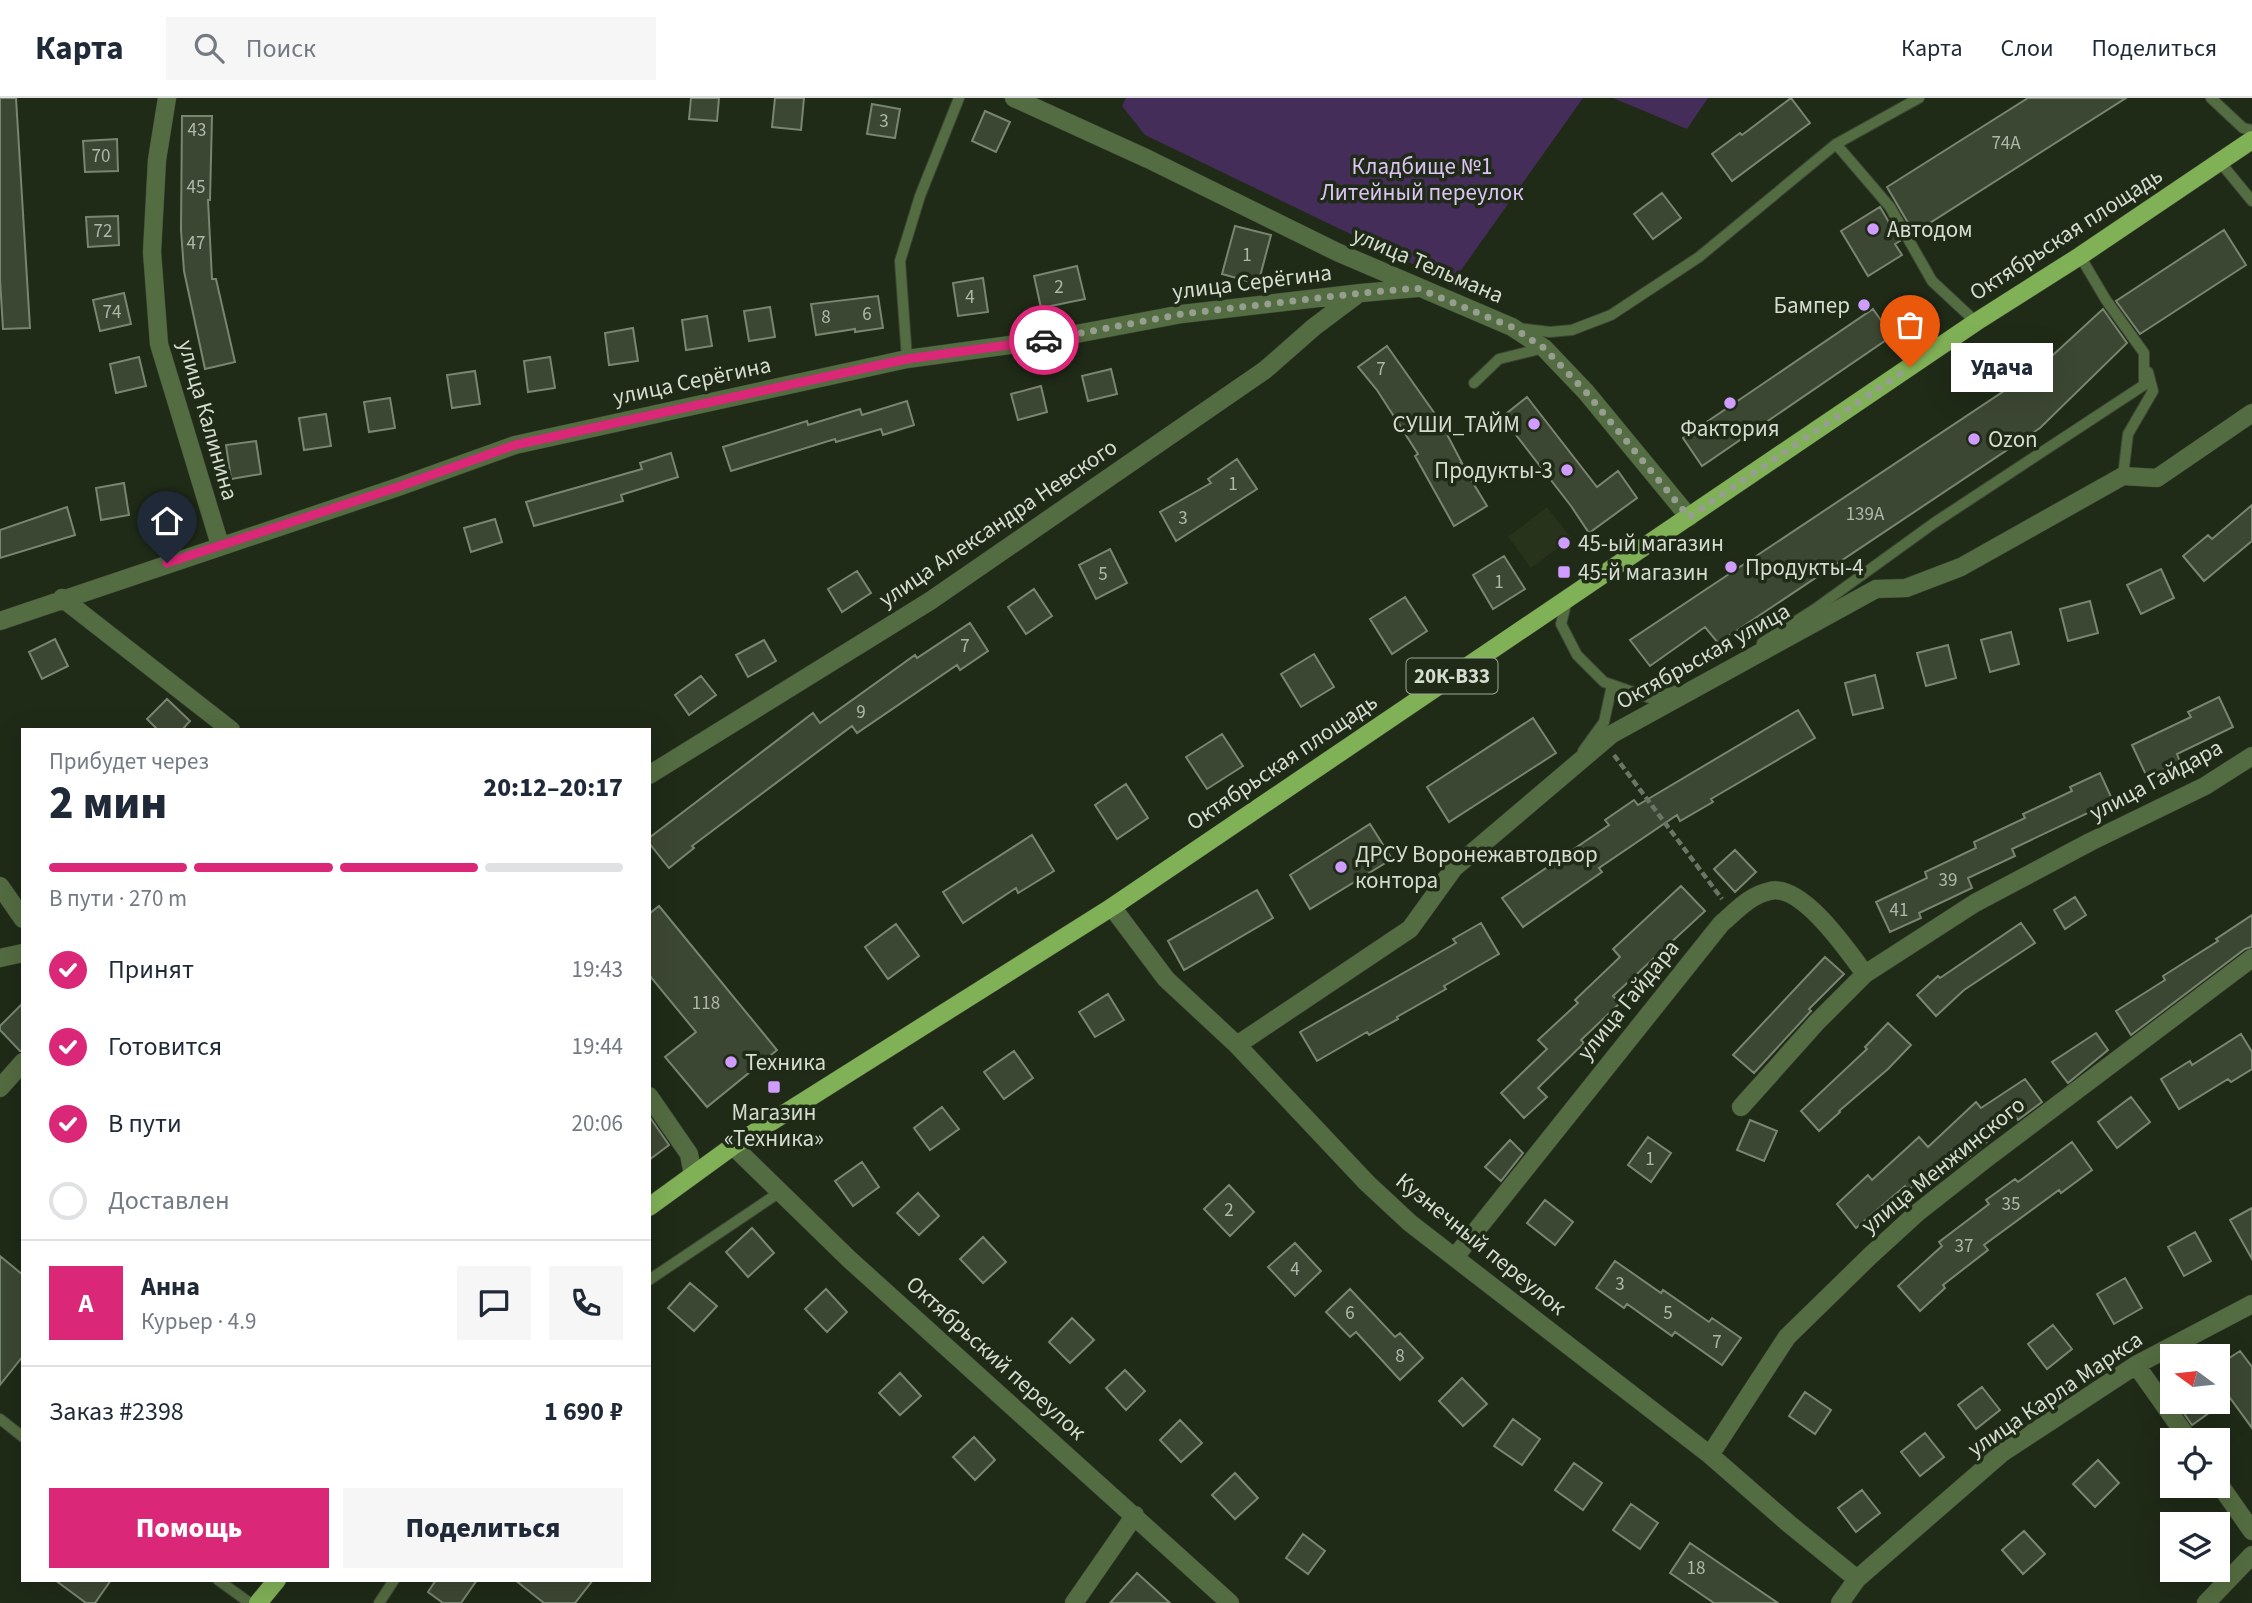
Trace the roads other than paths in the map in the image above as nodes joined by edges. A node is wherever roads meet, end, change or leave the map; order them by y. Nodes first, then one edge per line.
1 (167, 98) edge
2 (959, 98) edge
3 (1014, 98) edge
4 (1919, 98) edge
5 (2211, 98) edge
6 (2252, 130) edge
7 (2252, 140) edge
8 (1836, 144) junction
9 (2220, 162) junction
10 (2252, 201) edge
11 (2080, 256) junction
12 (1417, 288) junction
13 (1361, 293) junction
14 (1976, 322) junction
15 (1512, 327) junction
16 (1544, 348) junction
17 (2144, 352) junction
18 (907, 359) junction
19 (1474, 383) dead end
20 (2252, 413) edge
21 (2123, 476) junction
22 (1689, 517) junction
23 (220, 545) junction
24 (62, 598) junction
25 (1567, 598) junction
26 (0, 621) edge
27 (1612, 685) junction
28 (228, 728) edge
29 (2252, 756) edge
30 (1570, 769) junction
31 (651, 774) edge
32 (0, 886) edge
33 (1112, 907) junction
34 (21, 916) edge
35 (21, 953) edge
36 (0, 958) edge
37 (2252, 958) edge
38 (1865, 974) junction
39 (1237, 1045) junction
40 (21, 1064) edge
41 (0, 1088) edge
42 (651, 1098) edge
43 (1741, 1107) dead end
44 (733, 1146) junction
45 (693, 1175) junction
46 (780, 1192) junction
47 (651, 1206) edge
48 (1455, 1257) junction
49 (651, 1279) edge
50 (2252, 1304) edge
51 (2136, 1365) junction
52 (0, 1419) edge
53 (2181, 1428) edge
54 (21, 1435) edge
55 (1710, 1455) junction
56 (2229, 1498) edge
57 (1135, 1515) junction
58 (2252, 1531) edge
59 (2252, 1555) edge
60 (1857, 1579) junction
61 (221, 1582) edge
62 (275, 1582) edge
63 (393, 1582) edge
64 (250, 1603) edge
65 (258, 1603) edge
66 (379, 1603) edge
67 (1074, 1603) edge
68 (1230, 1603) edge
69 (1840, 1603) edge
70 (2206, 1603) edge

1 - 23 street, улица Калинина
2 - 18 lane
3 - 12 street, улица Тельмана
4 - 8 lane
5 - 6 lane
7 - 9 main road, Октябрьская площадь / 20К-В33
8 - 14 lane
8 - 15 lane
9 - 10 lane
9 - 11 main road, Октябрьская площадь / 20К-В33
11 - 14 main road, Октябрьская площадь / 20К-В33
11 - 17 lane
12 - 13 street, улица Серёгина
12 - 15 street, улица Тельмана
13 - 18 street, улица Серёгина
13 - 31 street, улица Александра Невского
14 - 22 main road, Октябрьская площадь / 20К-В33
15 - 16 street, улица Тельмана
16 - 19 lane
16 - 22 street, улица Тельмана
17 - 21 lane
17 - 27 lane
18 - 23 street, улица Серёгина
20 - 21 street
21 - 30 street, Октябрьская улица
22 - 25 main road, Октябрьская площадь / 20К-В33
23 - 24 street, улица Серёгина
24 - 26 street, улица Серёгина
24 - 28 street
25 - 27 lane
25 - 33 main road, Октябрьская площадь / 20К-В33
27 - 30 lane
29 - 38 street, улица Гайдара
30 - 39 street, Октябрьская улица
32 - 34 street
33 - 39 street, Кузнечный переулок
33 - 44 main road, Октябрьская площадь / 20К-В33
35 - 36 street
37 - 55 street, улица Менжинского
38 - 43 street, улица Гайдара
38 - 48 street, улица Гайдара
39 - 48 street, Кузнечный переулок
40 - 41 street
42 - 45 street
44 - 45 main road, Октябрьская площадь / 20К-В33
44 - 46 street, Октябрьский переулок
45 - 47 main road, Октябрьская площадь / 20К-В33
46 - 49 lane
46 - 57 street, Октябрьский переулок
48 - 55 street, Кузнечный переулок
50 - 51 street, улица Карла Маркса
51 - 53 street
51 - 60 street, улица Карла Маркса
52 - 54 lane
55 - 60 street, Кузнечный переулок
56 - 58 street
57 - 67 street
57 - 68 street, Октябрьский переулок
59 - 70 street
60 - 69 street, улица Карла Маркса
61 - 64 lane
62 - 65 main road
63 - 66 lane

